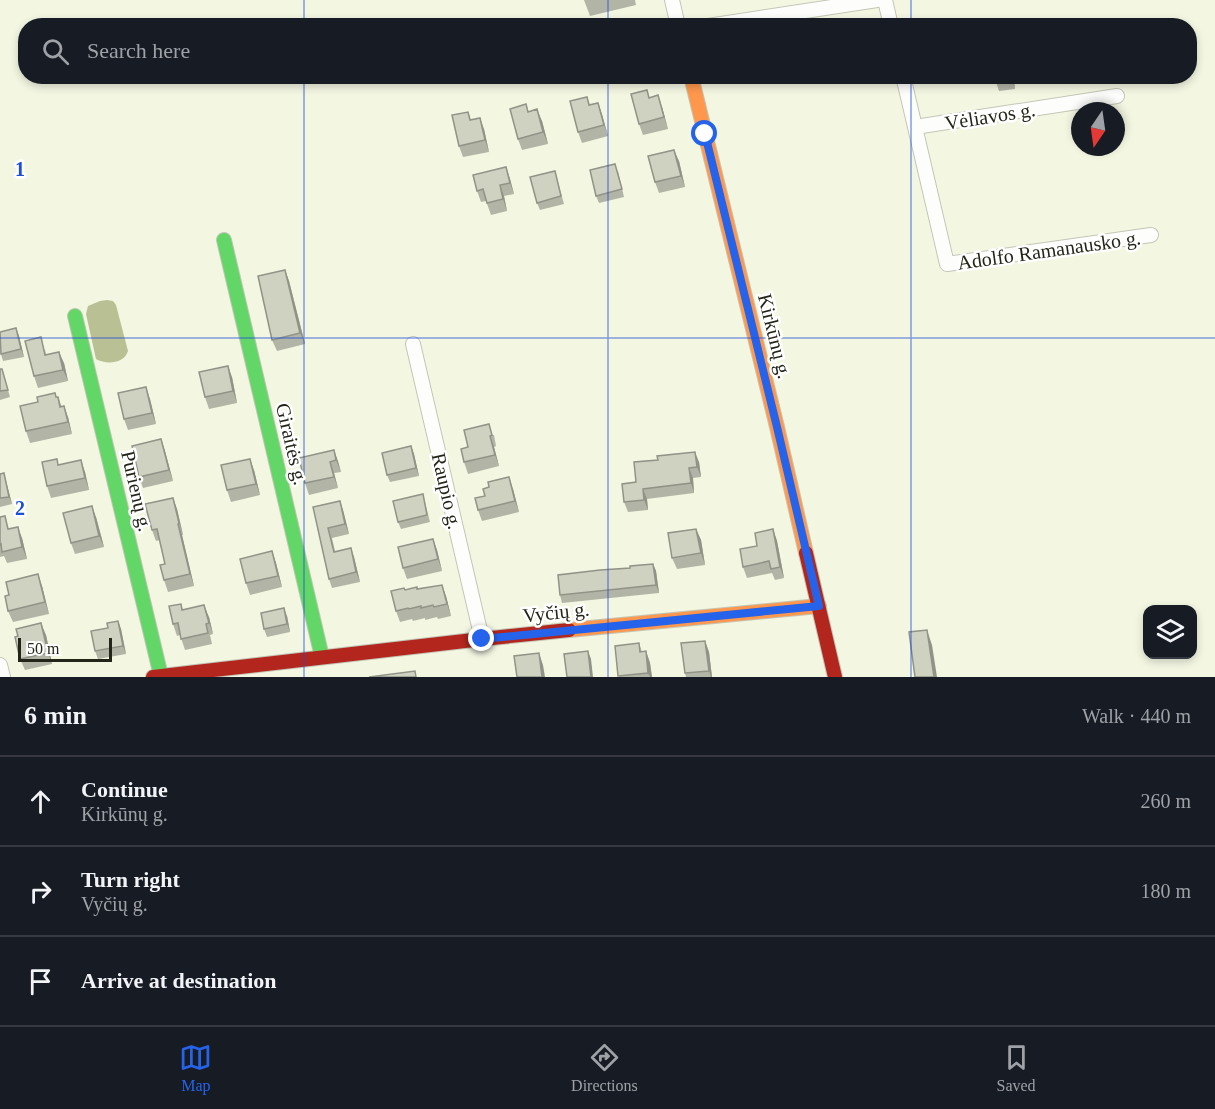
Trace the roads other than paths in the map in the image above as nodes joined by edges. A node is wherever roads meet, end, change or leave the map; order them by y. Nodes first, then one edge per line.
1 (672, 0) edge
2 (877, 0) edge
3 (885, 0) edge
4 (676, 18) edge
5 (760, 18) edge
6 (889, 18) edge
7 (693, 84) edge
8 (905, 84) edge
9 (1117, 96) dead end
10 (915, 127) junction
11 (1151, 236) dead end
12 (224, 240) dead end
13 (75, 316) dead end
14 (413, 344) dead end
15 (819, 606) junction
16 (482, 639) junction
17 (322, 657) junction
18 (0, 665) edge
19 (157, 676) edge
20 (3, 677) edge
21 (835, 677) edge

1 - 4 street
2 - 5 street
3 - 6 street
7 - 15 street, Kirkūnų g.
8 - 10 street
9 - 10 street, Vėliavos g.
10 - 11 street, Adolfo Ramanausko g.
12 - 17 street, Giraitės g.
13 - 19 street, Purienų g.
14 - 16 street, Raupio g.
15 - 16 street, Vyčių g.
15 - 21 street
16 - 17 street, Vyčių g.
17 - 19 street, Vyčių g.
18 - 20 street

